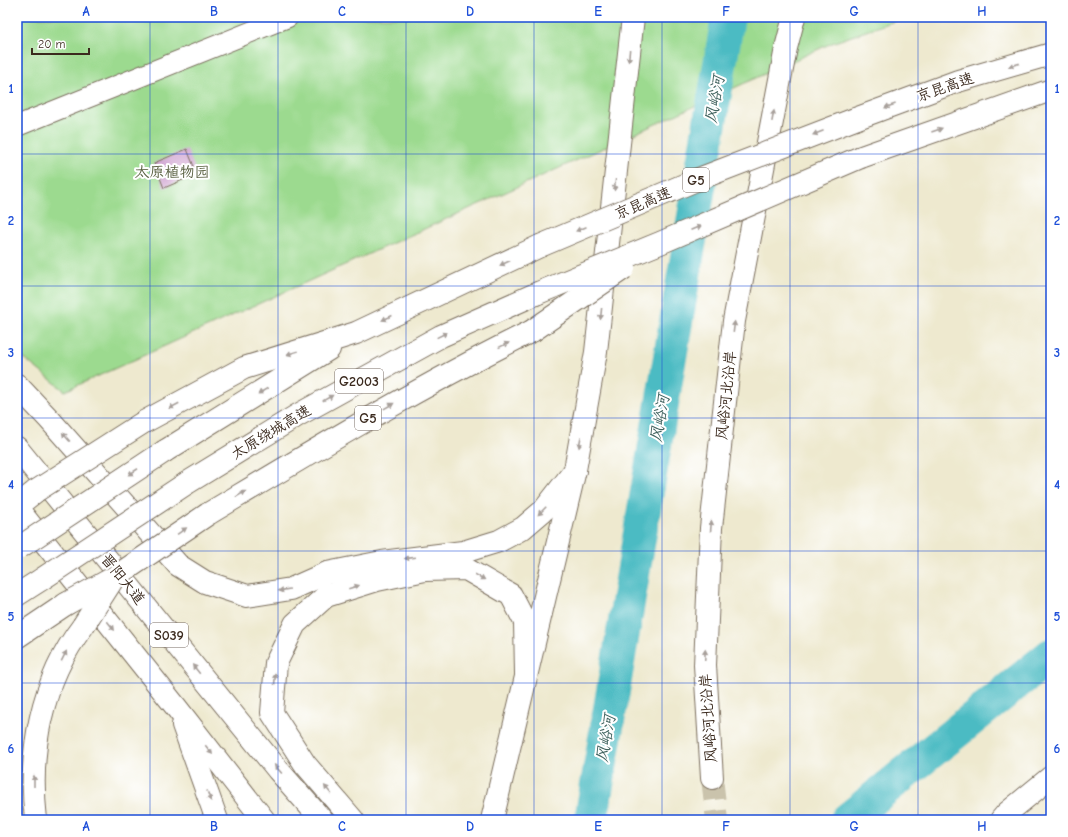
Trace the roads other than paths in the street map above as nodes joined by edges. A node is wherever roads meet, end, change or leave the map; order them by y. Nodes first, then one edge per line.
1 (288, 17) edge
2 (634, 17) edge
3 (794, 17) edge
4 (1051, 54) edge
5 (1051, 90) edge
6 (17, 126) edge
7 (660, 243) junction
8 (356, 333) junction
9 (17, 385) edge
10 (17, 448) edge
11 (575, 470) junction
12 (27, 494) edge
13 (17, 507) edge
14 (19, 548) edge
15 (115, 577) junction
16 (17, 596) edge
17 (17, 637) edge
18 (526, 673) junction
19 (176, 707) junction
20 (1051, 777) edge
21 (712, 778) tunnel mouth
22 (36, 820) edge
23 (217, 820) edge
24 (264, 820) edge
25 (322, 820) edge
26 (353, 820) edge
27 (492, 820) edge
28 (1001, 820) edge

1 - 6 street
2 -> 11 main road
21 -> 3 main road, 风峪河北沿岸
4 -> 8 main road, 京昆高速 / G5, bridge
7 -> 5 main road, G5, bridge
15 -> 7 main road, G5, bridge
16 -> 7 main road, 太原绕城高速 / G2003, bridge
8 -> 12 main road, G5, bridge
8 -> 14 main road, G2003, bridge
11 -> 9 main road
25 -> 10 main road, 晋阳大道 / S039
11 - 18 main road
12 - 13 main road
13 -> 19 main road, S039
15 - 17 main road, G5, bridge
22 -> 15 main road, bridge
26 -> 18 main road
18 - 27 main road
19 -> 23 main road
19 -> 24 main road, S039
20 - 28 main road

